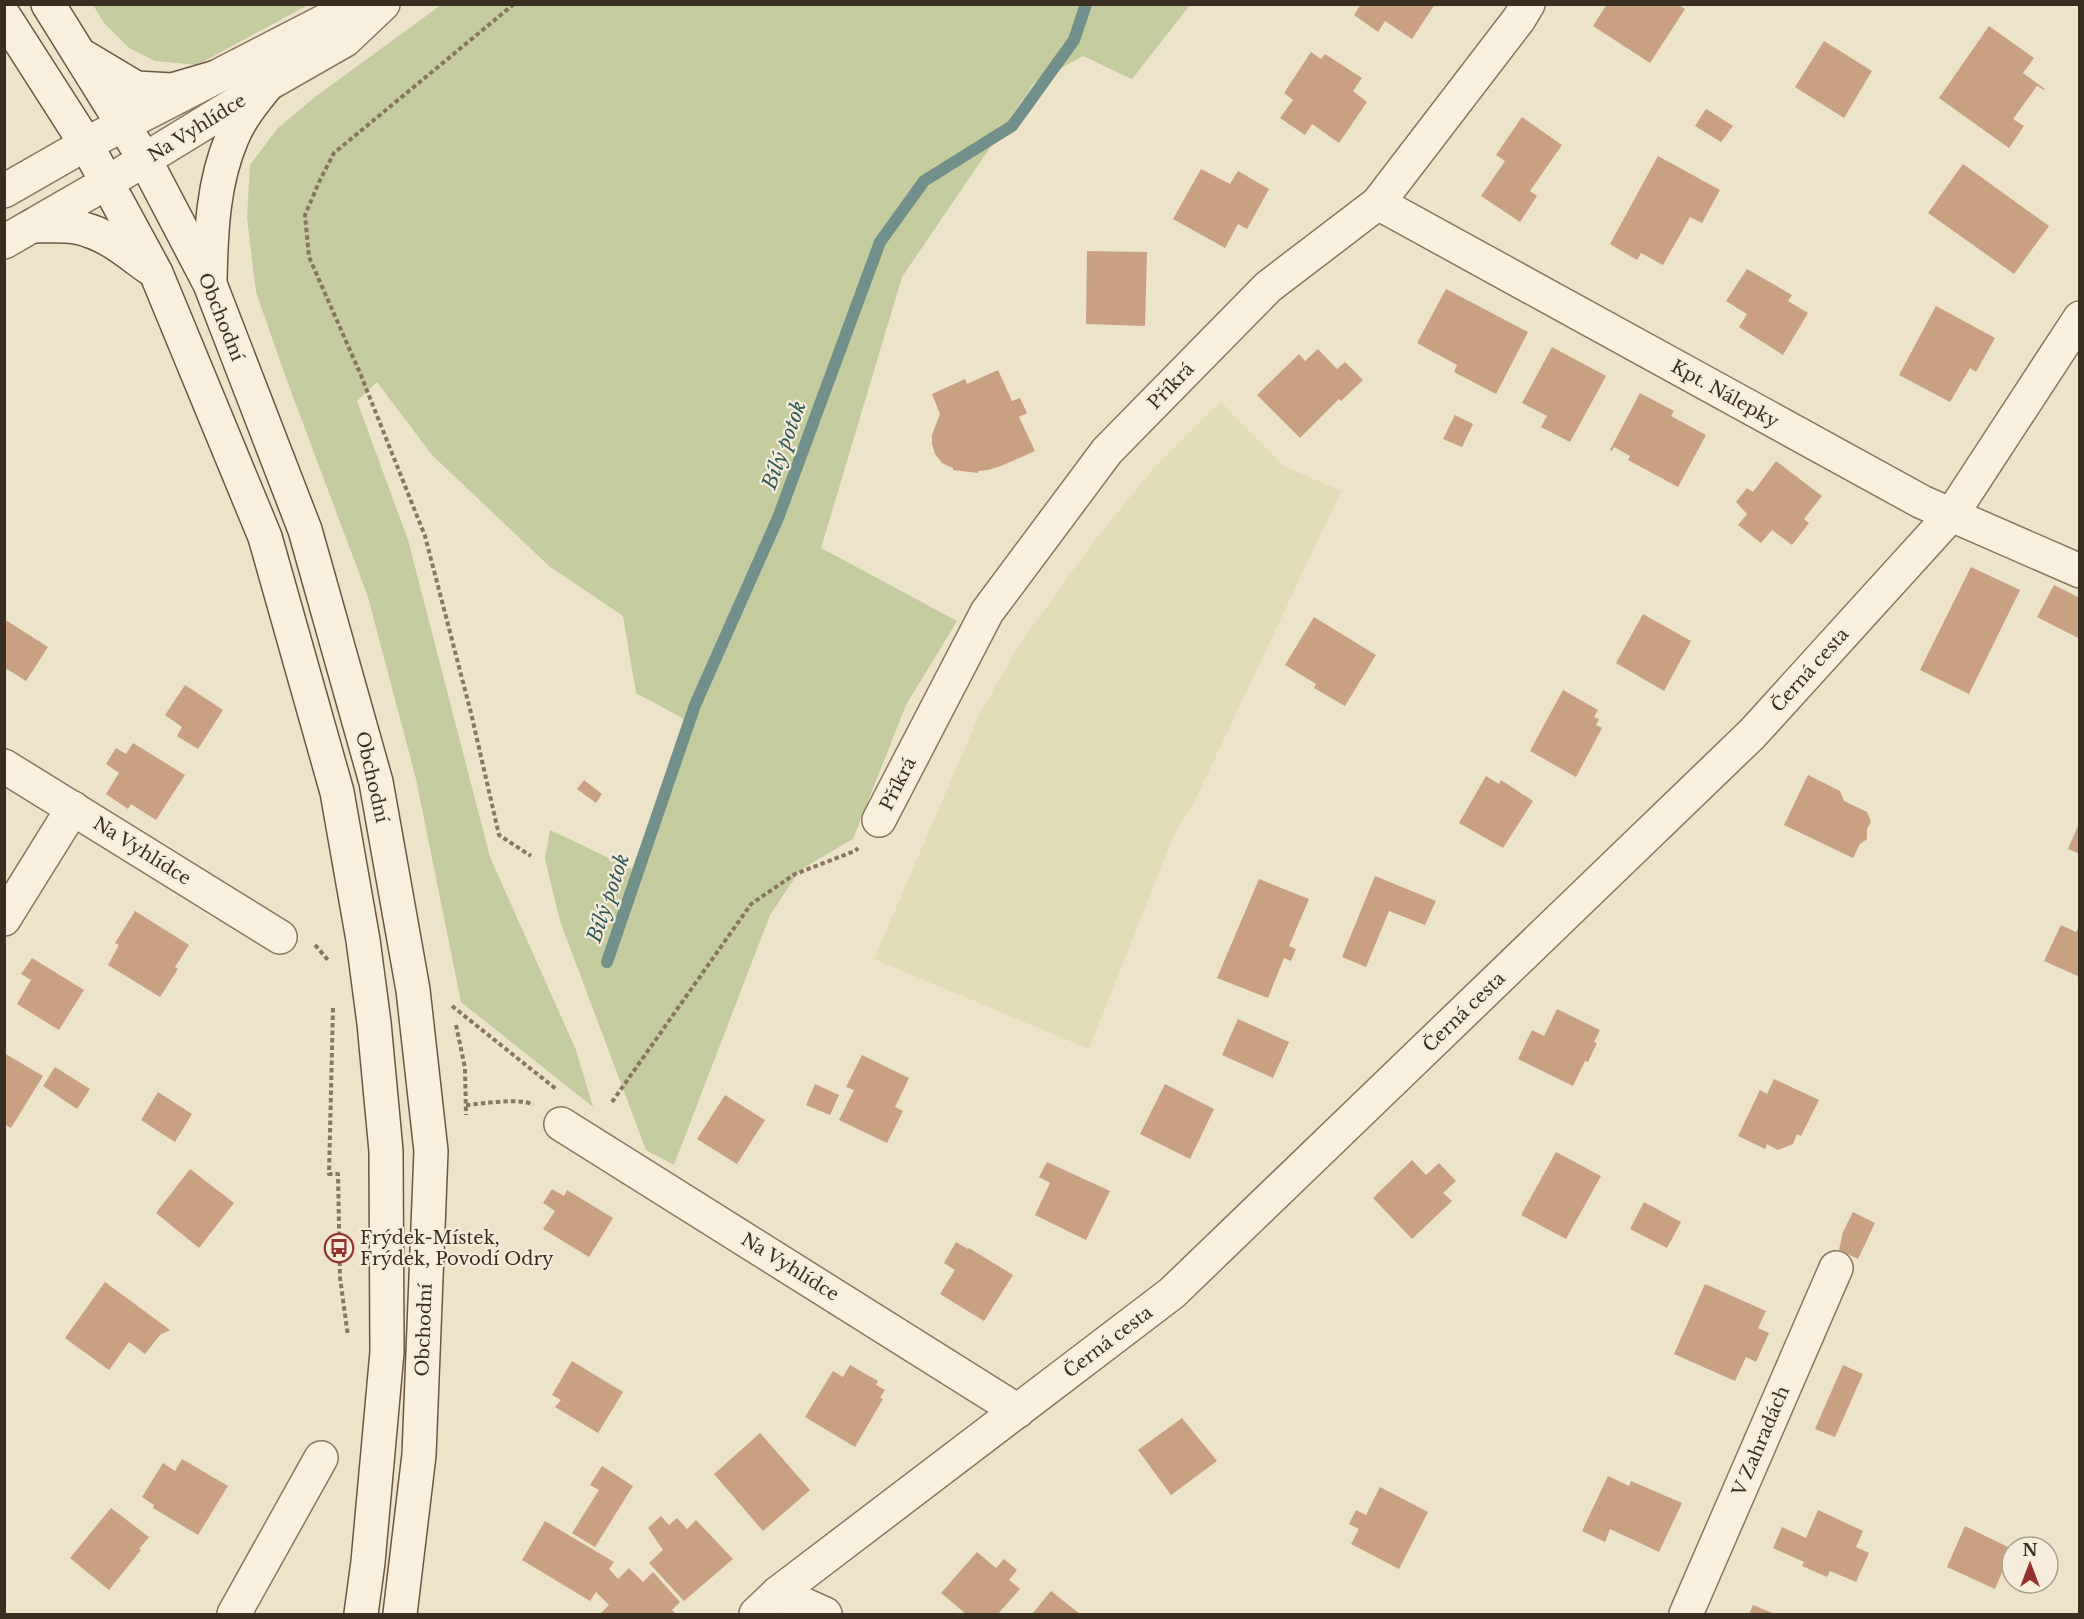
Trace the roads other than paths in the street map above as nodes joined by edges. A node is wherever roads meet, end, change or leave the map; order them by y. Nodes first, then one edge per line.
1 (48, 4) edge
2 (374, 4) edge
3 (383, 4) edge
4 (1528, 4) edge
5 (4, 16) edge
6 (80, 55) junction
7 (213, 78) junction
8 (268, 84) junction
9 (124, 125) junction
10 (86, 144) junction
11 (145, 160) junction
12 (108, 182) junction
13 (4, 191) edge
14 (1378, 203) junction
15 (33, 226) junction
16 (4, 242) edge
17 (156, 273) junction
18 (210, 284) junction
19 (2079, 318) edge
20 (1952, 514) junction
21 (2079, 572) edge
22 (4, 766) edge
23 (73, 808) junction
24 (879, 820) road end
25 (4, 919) edge
26 (295, 939) road end
27 (561, 1109) road end
28 (1836, 1268) dead end
29 (1018, 1411) junction
30 (321, 1458) dead end
31 (767, 1604) edge
32 (234, 1614) edge
33 (361, 1614) edge
34 (400, 1614) edge
35 (825, 1614) edge
36 (1686, 1614) edge

1 - 6 street, Obchodní
2 - 7 street, Na Vyhlídce
3 - 8 street, Na Vyhlídce
4 - 14 street, Příkrá
5 - 10 street, Obchodní
6 - 7 street
6 - 9 street, Obchodní
7 - 9 street, Na Vyhlídce
8 - 11 street, Na Vyhlídce
8 - 18 street
9 - 10 street, Na Vyhlídce
9 - 11 street, Obchodní
10 - 12 street, Obchodní
10 - 13 street, Na Vyhlídce
11 - 12 street, Na Vyhlídce
11 - 18 street, Obchodní
12 - 15 street, Na Vyhlídce
12 - 17 street, Obchodní
14 - 20 street, Kpt. Nálepky
14 - 24 street, Příkrá
15 - 16 street, Na Vyhlídce
15 - 17 street
17 - 33 street, Obchodní
18 - 34 street, Obchodní
19 - 20 street, Černá cesta
20 - 21 street, Kpt. Nálepky
20 - 29 street, Černá cesta
22 - 23 street, Na Vyhlídce
23 - 25 street
23 - 26 street, Na Vyhlídce
27 - 29 street, Na Vyhlídce
28 - 36 street, V Zahradách
29 - 31 street, Černá cesta
30 - 32 street
31 - 35 street

